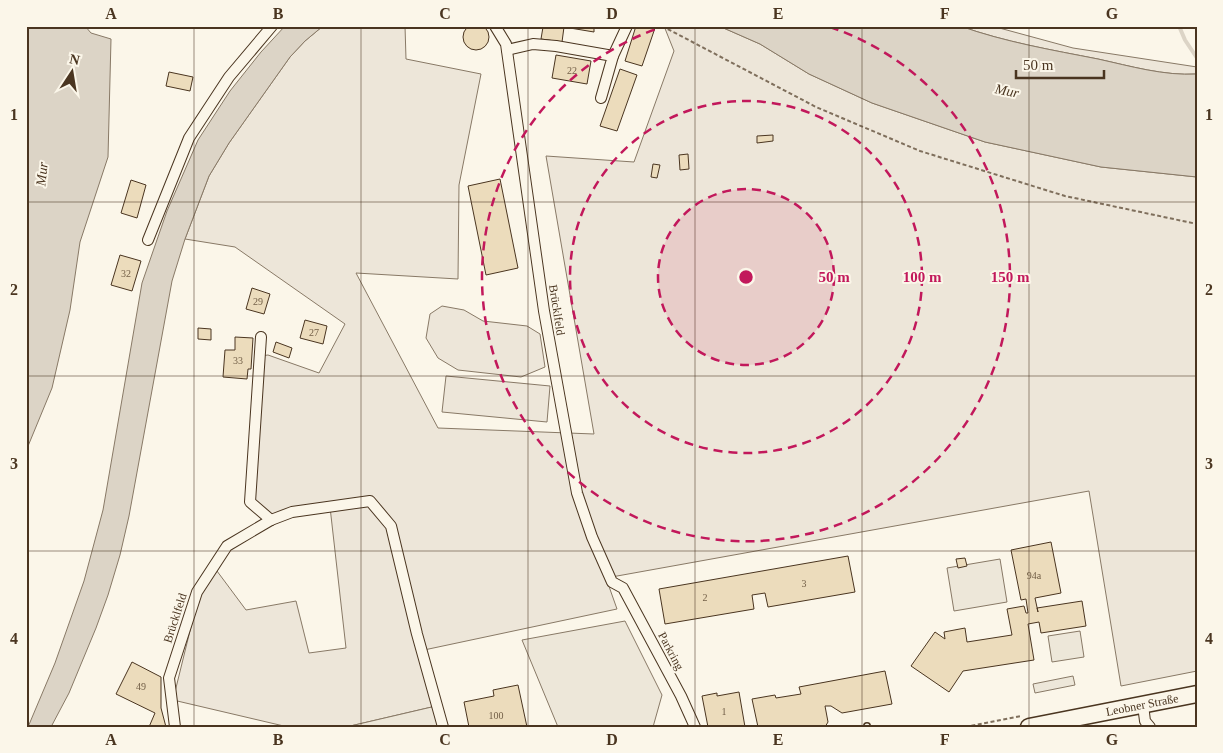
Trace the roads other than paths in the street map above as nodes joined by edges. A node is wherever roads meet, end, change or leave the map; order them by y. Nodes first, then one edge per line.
1 (272, 26) edge
2 (495, 26) edge
3 (627, 26) edge
4 (507, 50) junction
5 (613, 56) junction
6 (601, 98) dead end
7 (148, 240) dead end
8 (261, 337) dead end
9 (271, 520) junction
10 (623, 588) joint
11 (1197, 694) edge
12 (1143, 705) junction
13 (175, 727) edge
14 (443, 727) edge
15 (695, 727) edge
16 (1029, 727) edge
17 (1150, 727) edge

1 - 7 street
2 - 4 street, Brücklfeld
3 - 5 street
4 - 5 street
4 - 10 street, Brücklfeld
5 - 6 street
8 - 9 street
9 - 13 street, Brücklfeld
9 - 14 street, Brücklfeld
10 - 15 street, Parkring
11 - 12 main road, Leobner Straße
12 - 16 main road, Leobner Straße
12 - 17 street

